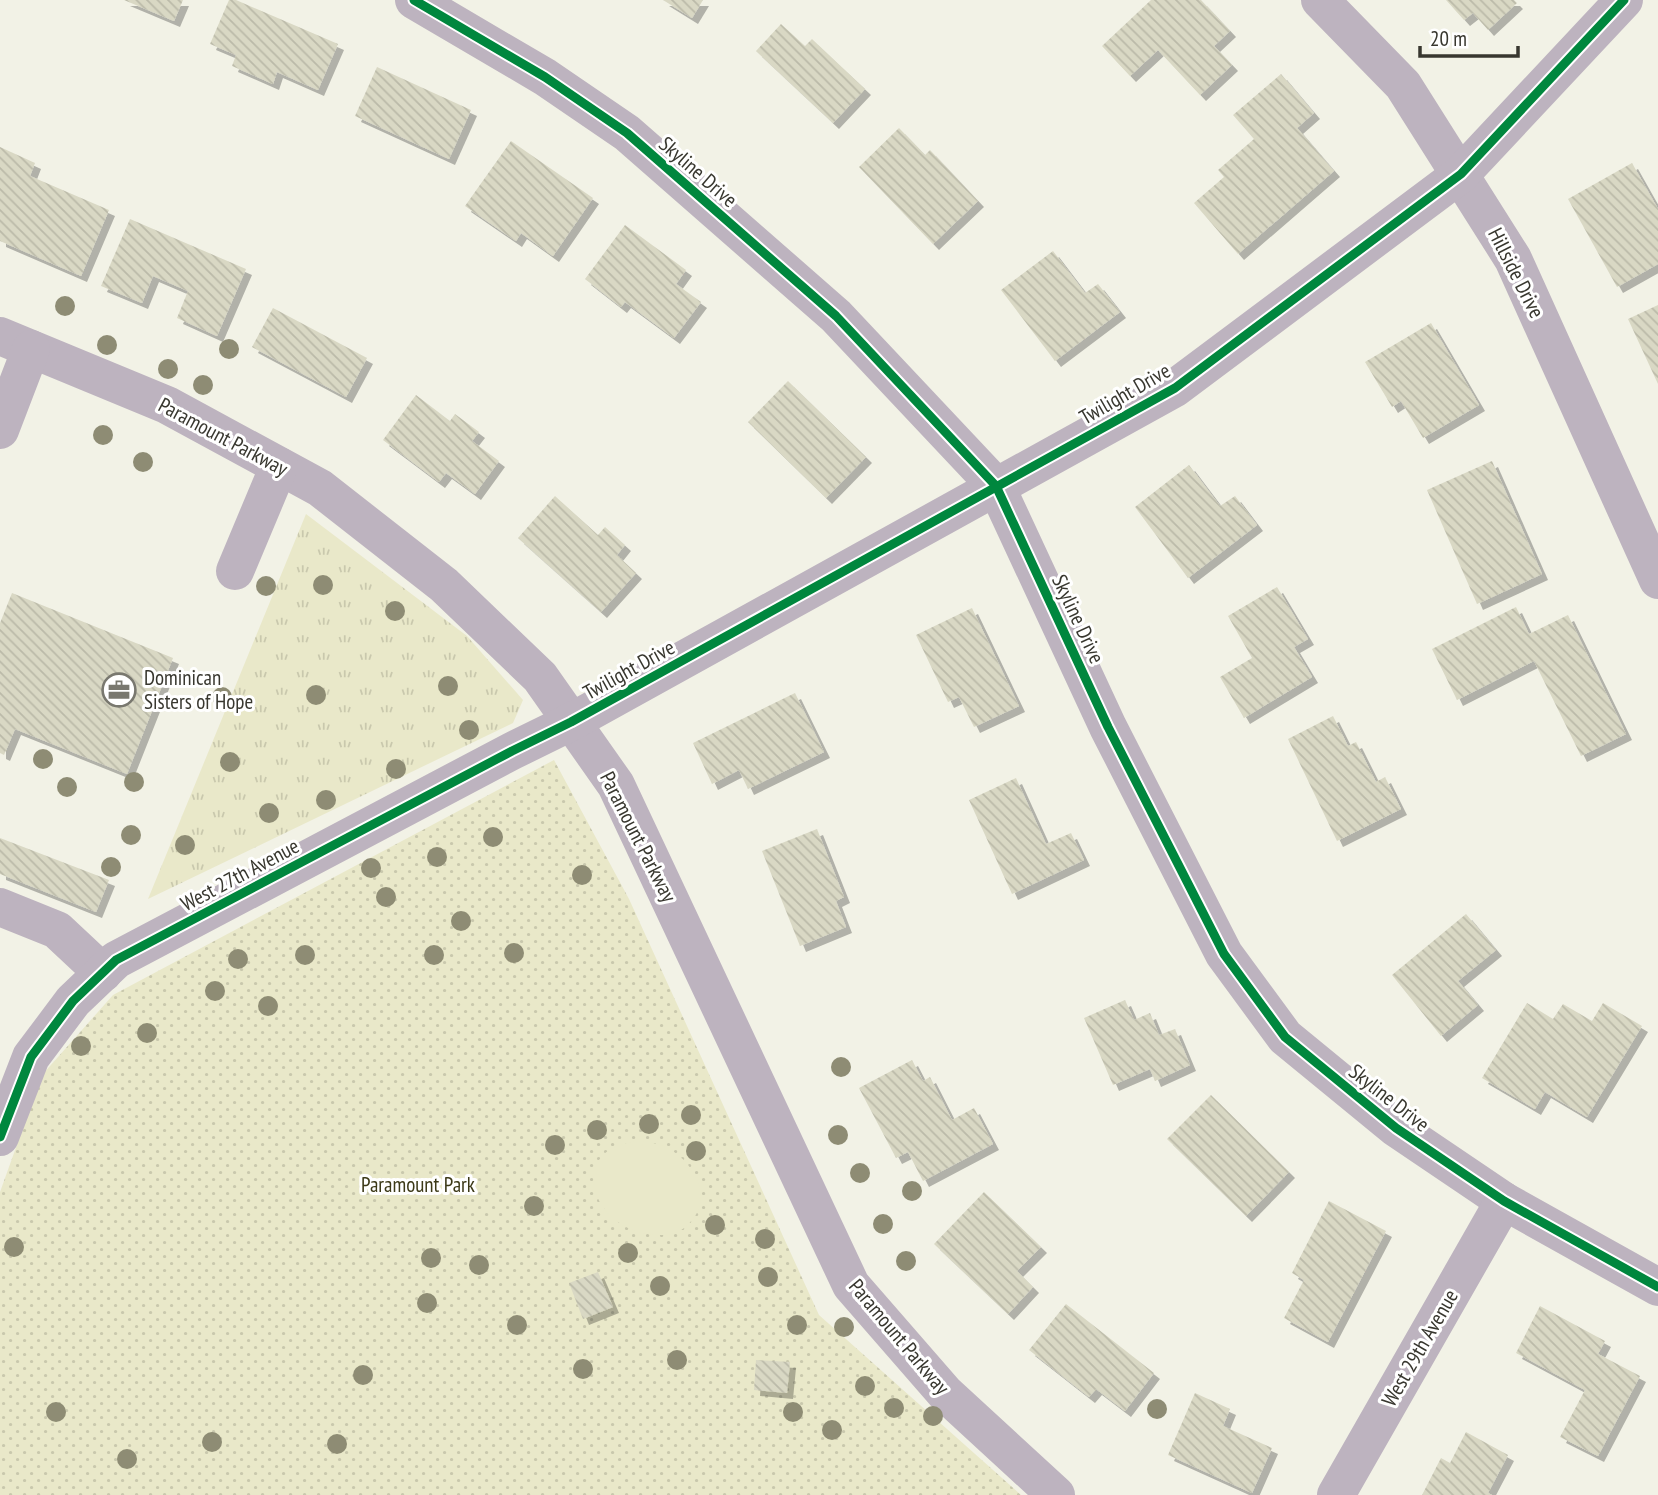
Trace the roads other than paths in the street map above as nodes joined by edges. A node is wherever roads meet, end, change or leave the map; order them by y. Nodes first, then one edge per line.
1 (414, 0) edge
2 (1320, 0) edge
3 (1625, 0) edge
4 (1461, 174) junction
5 (16, 343) edge
6 (0, 430) edge
7 (279, 466) junction
8 (996, 486) junction
9 (235, 571) dead end
10 (1658, 580) edge
11 (571, 722) junction
12 (0, 906) edge
13 (103, 973) junction
14 (0, 1137) edge
15 (1504, 1201) junction
16 (1658, 1287) edge
17 (1056, 1495) edge
18 (1336, 1495) edge

1 - 8 street, Skyline Drive
2 - 4 street, Hillside Drive
3 - 4 street, Twilight Drive
4 - 8 street, Twilight Drive
4 - 10 street, Hillside Drive
5 - 6 street
5 - 7 street, Paramount Parkway
7 - 9 street
7 - 11 street, Paramount Parkway
8 - 11 street, Twilight Drive
8 - 15 street, Skyline Drive
11 - 13 street, West 27th Avenue
11 - 17 street, Paramount Parkway
12 - 13 street
13 - 14 street, West 27th Avenue
15 - 16 street, Skyline Drive
15 - 18 street, West 29th Avenue

